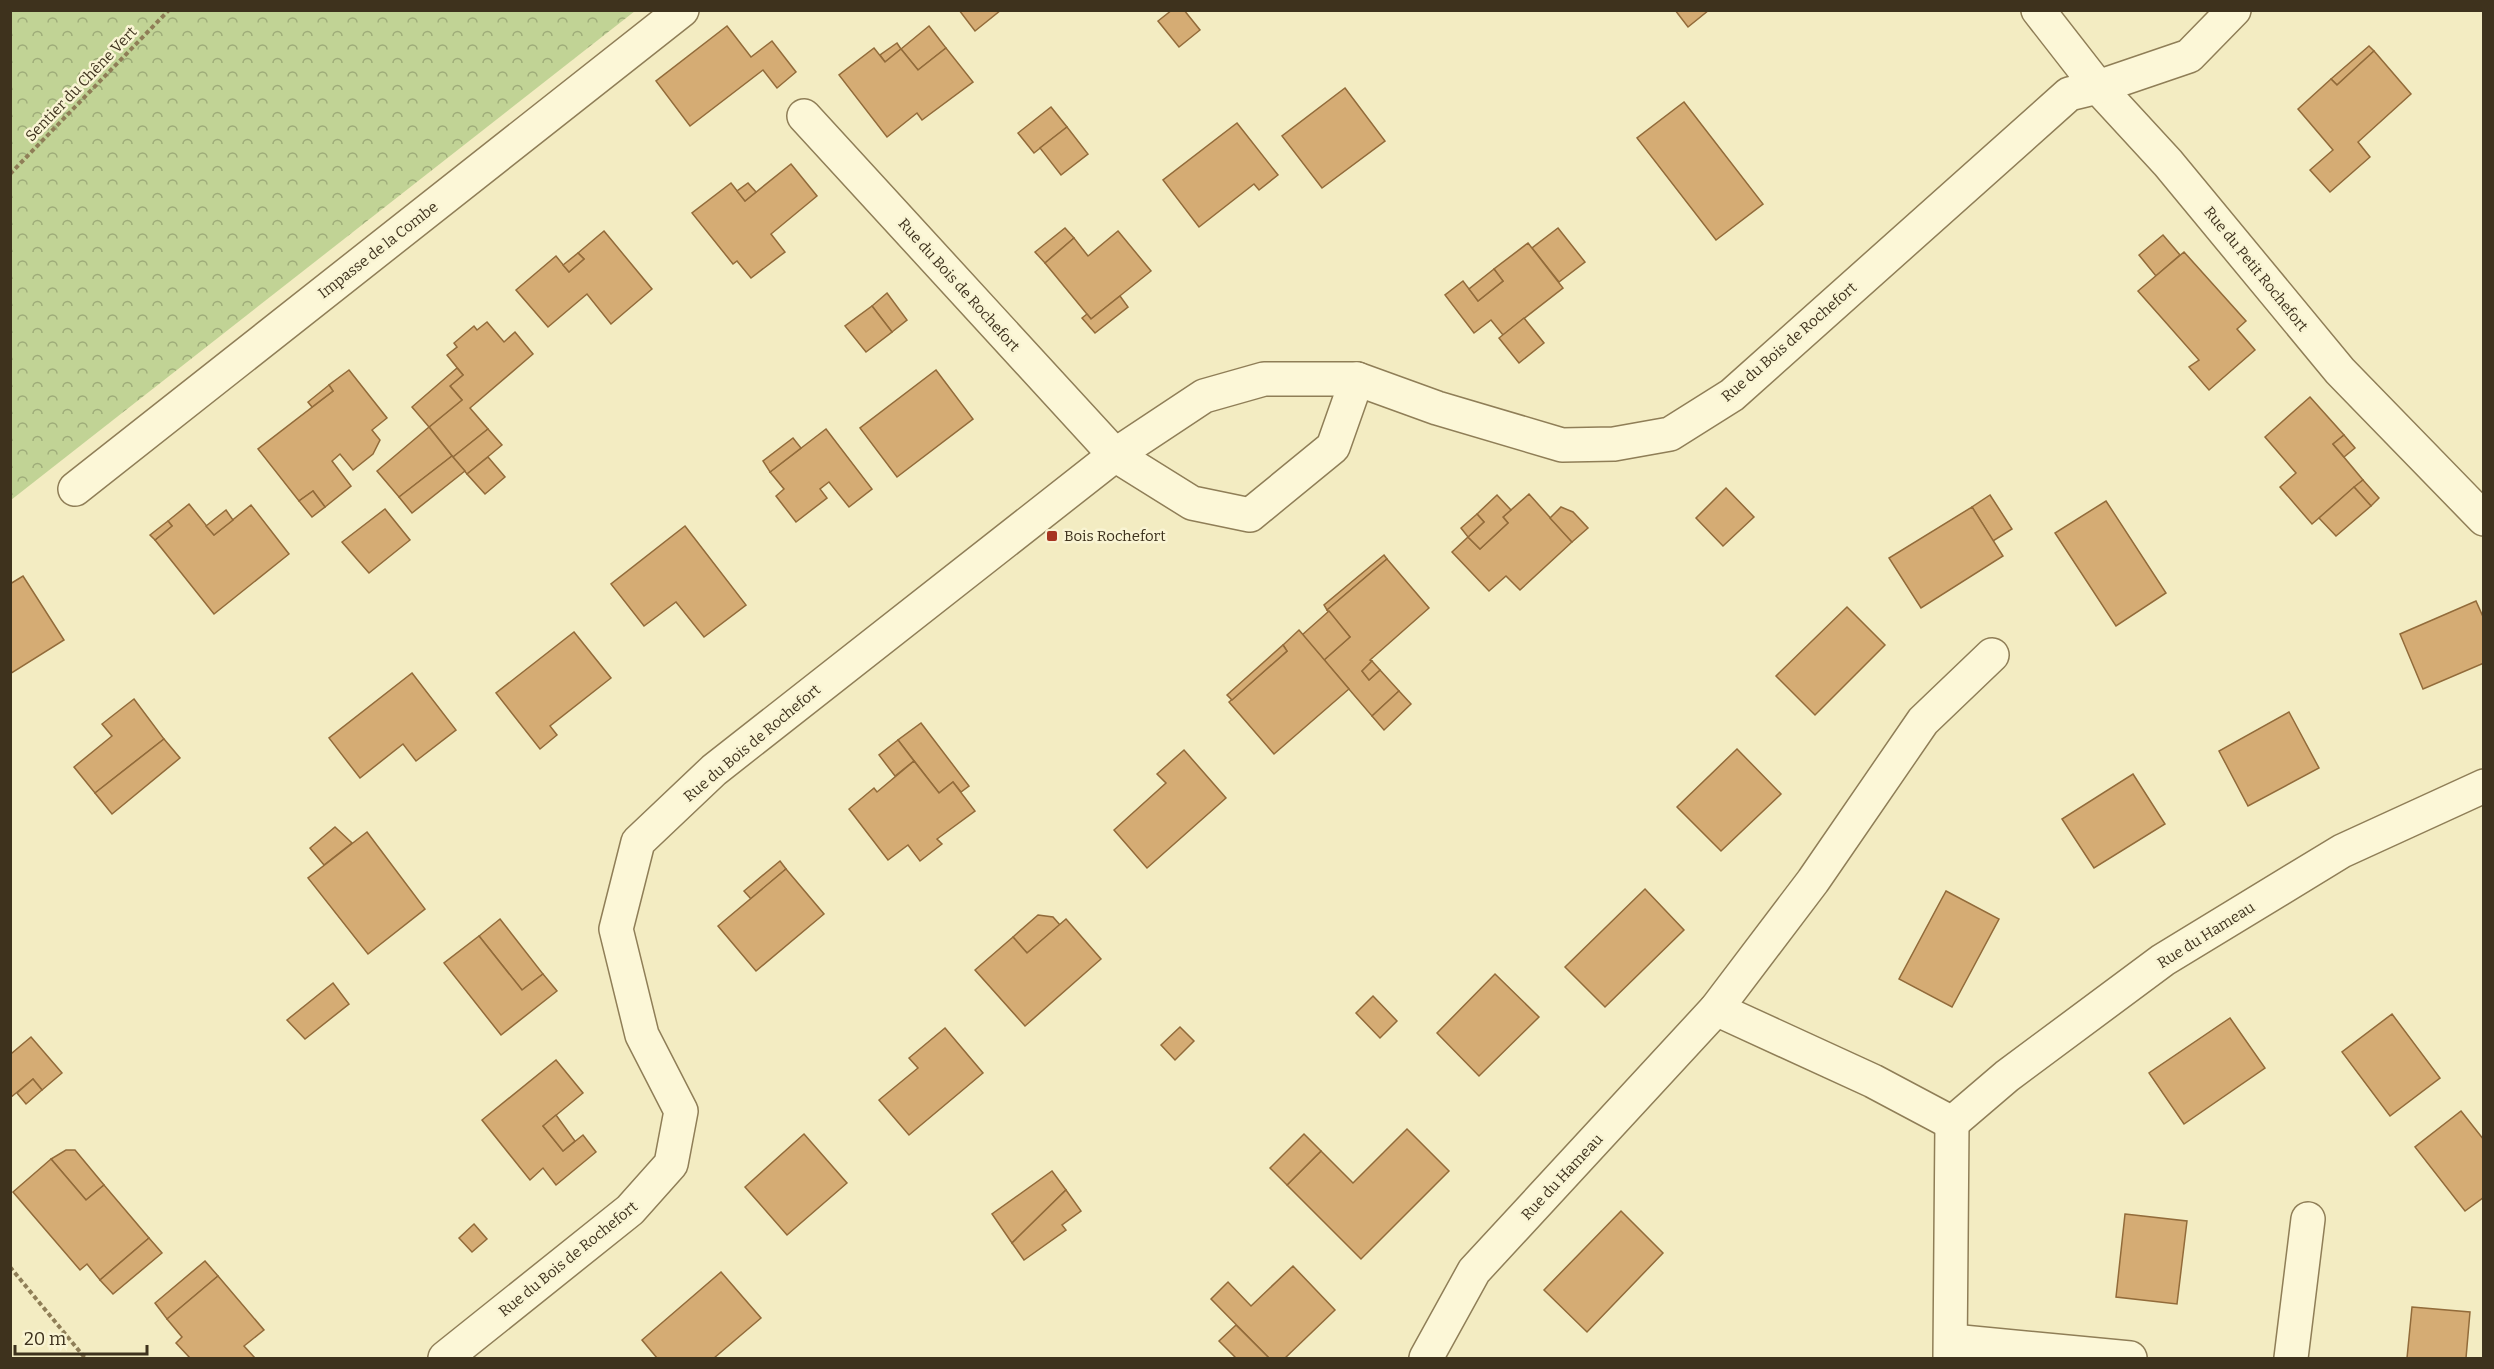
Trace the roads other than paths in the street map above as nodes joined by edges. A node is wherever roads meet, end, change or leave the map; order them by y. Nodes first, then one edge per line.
1 (682, 10) edge
2 (2038, 10) edge
3 (2234, 10) edge
4 (2098, 87) junction
5 (804, 116) dead end
6 (1357, 379) junction
7 (1115, 455) junction
8 (75, 489) dead end
9 (2484, 519) edge
10 (1992, 655) dead end
11 (2484, 786) edge
12 (1716, 1008) junction
13 (1952, 1123) junction
14 (2308, 1219) dead end
15 (1951, 1350) edge
16 (446, 1359) edge
17 (1426, 1359) edge
18 (2130, 1359) edge
19 (2291, 1359) edge

1 - 8 street, Impasse de la Combe
2 - 4 street, Rue du Petit Rochefort
3 - 4 street, Rue du Bois de Rochefort
4 - 6 street, Rue du Bois de Rochefort
4 - 9 street, Rue du Petit Rochefort
5 - 7 street, Rue du Bois de Rochefort
6 - 7 street, Rue du Bois de Rochefort
6 - 7 street, Rue du Bois de Rochefort
7 - 16 street, Rue du Bois de Rochefort
10 - 12 street, Rue du Hameau
11 - 13 street, Rue du Hameau
12 - 13 street
12 - 17 street, Rue du Hameau
13 - 15 street
14 - 19 street
15 - 18 street

